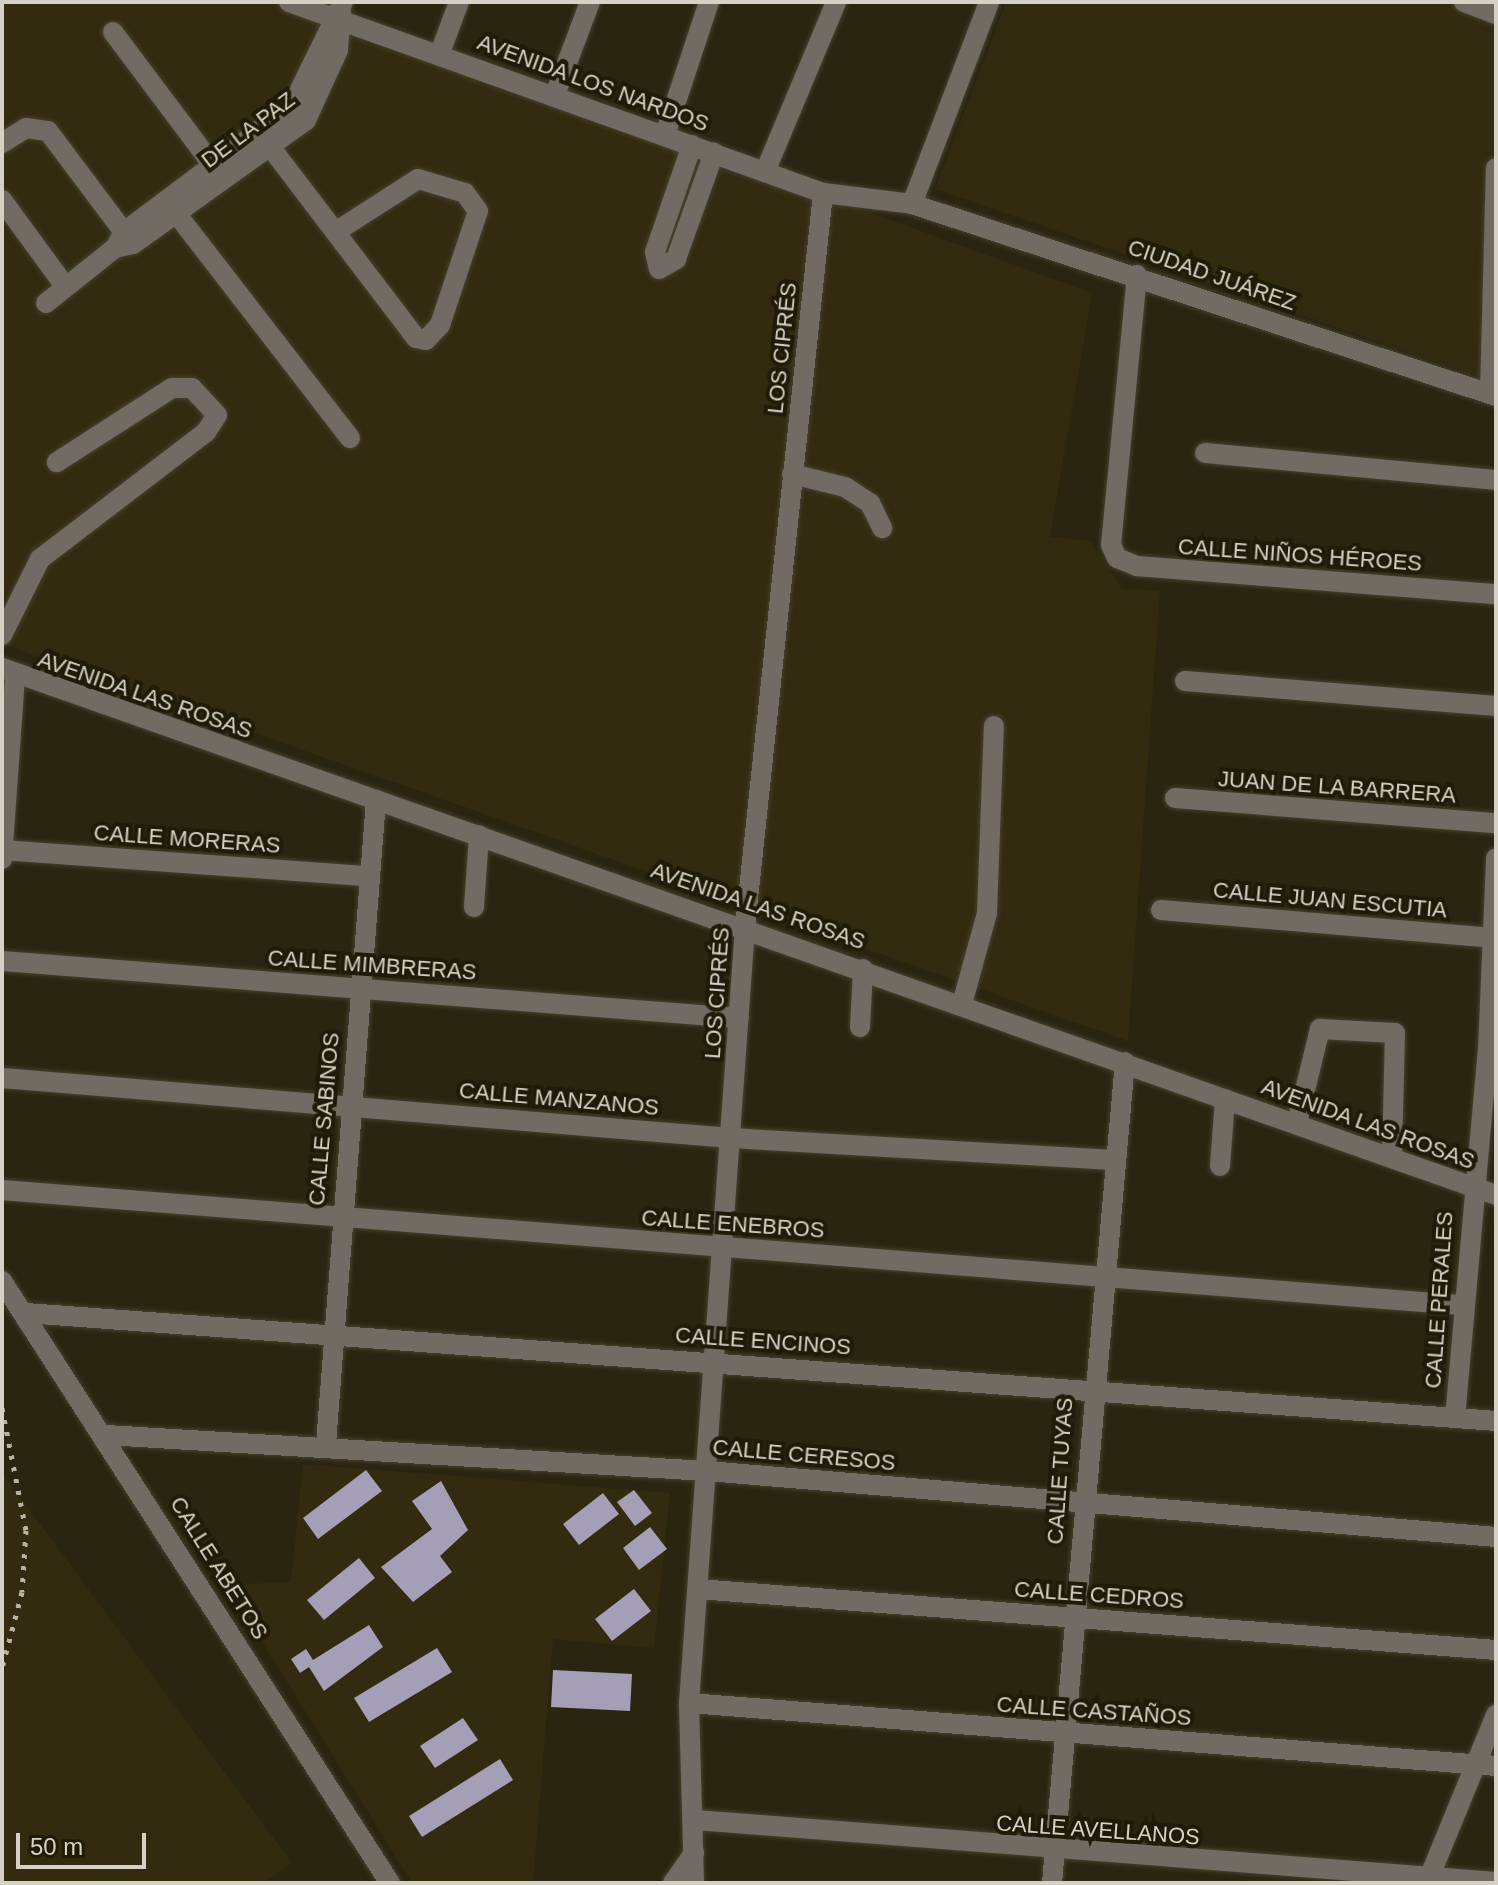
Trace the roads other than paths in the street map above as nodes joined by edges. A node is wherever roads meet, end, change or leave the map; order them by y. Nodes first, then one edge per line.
1 (289, 2) edge
2 (459, 2) edge
3 (590, 2) edge
4 (709, 2) edge
5 (836, 2) edge
6 (989, 2) edge
7 (1464, 2) edge
8 (340, 11) edge
9 (1496, 14) edge
10 (113, 32) dead end
11 (440, 53) junction
12 (555, 95) junction
13 (665, 135) junction
14 (264, 140) junction
15 (2, 143) edge
16 (692, 145) junction
17 (714, 153) junction
18 (1496, 168) edge
19 (765, 172) junction
20 (218, 173) junction
21 (823, 193) junction
22 (2, 200) edge
23 (912, 204) junction
24 (172, 207) junction
25 (335, 232) junction
26 (124, 242) junction
27 (1137, 275) junction
28 (65, 286) junction
29 (46, 303) dead end
30 (1493, 395) edge
31 (350, 438) dead end
32 (1205, 453) dead end
33 (57, 462) dead end
34 (792, 474) junction
35 (1496, 480) edge
36 (882, 528) dead end
37 (1496, 594) edge
38 (2, 635) edge
39 (8, 672) edge
40 (1185, 681) dead end
41 (1496, 706) edge
42 (994, 726) dead end
43 (6, 733) edge
44 (1175, 798) dead end
45 (376, 800) junction
46 (1496, 823) edge
47 (479, 835) junction
48 (2, 850) edge
49 (1496, 858) edge
50 (2, 859) edge
51 (368, 876) junction
52 (474, 907) dead end
53 (1161, 910) dead end
54 (745, 927) junction
55 (1493, 937) edge
56 (2, 961) edge
57 (863, 969) junction
58 (360, 989) junction
59 (962, 1004) junction
60 (739, 1018) junction
61 (860, 1027) dead end
62 (1492, 1052) edge
63 (1125, 1062) junction
64 (2, 1078) edge
65 (1225, 1099) junction
66 (350, 1105) junction
67 (1297, 1123) junction
68 (731, 1138) junction
69 (1392, 1157) junction
70 (1113, 1160) junction
71 (1220, 1166) dead end
72 (1472, 1186) junction
73 (2, 1190) edge
74 (1496, 1195) edge
75 (339, 1220) junction
76 (722, 1247) junction
77 (1100, 1275) junction
78 (2, 1281) edge
79 (1461, 1305) junction
80 (26, 1313) junction
81 (333, 1331) junction
82 (714, 1361) junction
83 (1090, 1389) junction
84 (1455, 1418) junction
85 (1496, 1421) edge
86 (106, 1435) junction
87 (326, 1444) junction
88 (707, 1471) junction
89 (1085, 1504) junction
90 (1496, 1537) edge
91 (698, 1589) junction
92 (1071, 1617) junction
93 (1496, 1650) edge
94 (689, 1703) junction
95 (1496, 1715) edge
96 (1063, 1732) junction
97 (1487, 1765) edge
98 (696, 1820) junction
99 (1054, 1852) junction
100 (694, 1853) junction
101 (1428, 1880) edge
102 (1496, 1882) edge
103 (390, 1883) edge
104 (673, 1883) edge
105 (694, 1883) edge
106 (1052, 1883) edge

1 - 8 street, AVENIDA LOS NARDOS
2 - 11 street
3 - 12 street
4 - 13 street
5 - 19 street
6 - 23 street
7 - 9 street
8 - 11 street, AVENIDA LOS NARDOS
8 - 14 street, DE LA PAZ
10 - 20 street
11 - 12 street, AVENIDA LOS NARDOS
12 - 13 street, AVENIDA LOS NARDOS
13 - 16 street, AVENIDA LOS NARDOS
14 - 20 street, DE LA PAZ
14 - 25 street
15 - 26 street
16 - 17 street, AVENIDA LOS NARDOS
16 - 17 street
17 - 19 street, AVENIDA LOS NARDOS
18 - 30 street
19 - 21 street, AVENIDA LOS NARDOS
20 - 24 street, DE LA PAZ
21 - 23 street, CIUDAD JUÁREZ
21 - 34 street, LOS CIPRÉS
22 - 28 street
23 - 27 street, CIUDAD JUÁREZ
24 - 26 street, DE LA PAZ
24 - 31 street
25 - 25 street
26 - 28 street, DE LA PAZ
27 - 30 street, CIUDAD JUÁREZ
27 - 37 street, CALLE NIÑOS HÉROES
28 - 29 street, DE LA PAZ
32 - 35 street
33 - 38 street
34 - 36 street
34 - 54 street, LOS CIPRÉS
39 - 43 street
39 - 45 street, AVENIDA LAS ROSAS
40 - 41 street
42 - 59 street
43 - 48 street
44 - 46 street, JUAN DE LA BARRERA
45 - 47 street, AVENIDA LAS ROSAS
45 - 51 street, CALLE SABINOS
47 - 52 street
47 - 54 street, AVENIDA LAS ROSAS
48 - 50 street
48 - 51 street, CALLE MORERAS
49 - 55 street, CALLE PERALES
51 - 58 street, CALLE SABINOS
53 - 55 street, CALLE JUAN ESCUTIA
54 - 57 street, AVENIDA LAS ROSAS
54 - 60 street, LOS CIPRÉS
55 - 62 street, CALLE PERALES
56 - 58 street, CALLE MIMBRERAS
57 - 59 street, AVENIDA LAS ROSAS
57 - 61 street
58 - 60 street, CALLE MIMBRERAS
58 - 66 street, CALLE SABINOS
59 - 63 street, AVENIDA LAS ROSAS
60 - 68 street, LOS CIPRÉS
62 - 72 street, CALLE PERALES
63 - 65 street, AVENIDA LAS ROSAS
63 - 70 street, CALLE TUYAS
64 - 66 street, CALLE MANZANOS
65 - 67 street, AVENIDA LAS ROSAS
65 - 71 street
66 - 68 street, CALLE MANZANOS
66 - 75 street, CALLE SABINOS
67 - 69 street, AVENIDA LAS ROSAS
67 - 69 street
68 - 70 street, CALLE MANZANOS
68 - 76 street, LOS CIPRÉS
69 - 72 street, AVENIDA LAS ROSAS
70 - 77 street, CALLE TUYAS
72 - 74 street, AVENIDA LAS ROSAS
72 - 79 street, CALLE PERALES
73 - 75 street, CALLE ENEBROS
75 - 76 street, CALLE ENEBROS
75 - 81 street, CALLE SABINOS
76 - 77 street, CALLE ENEBROS
76 - 82 street, LOS CIPRÉS
77 - 79 street, CALLE ENEBROS
77 - 83 street, CALLE TUYAS
78 - 80 street, CALLE ABETOS
79 - 84 street, CALLE PERALES
80 - 81 street, CALLE ENCINOS
80 - 86 street, CALLE ABETOS
81 - 82 street, CALLE ENCINOS
81 - 87 street, CALLE SABINOS
82 - 83 street, CALLE ENCINOS
82 - 88 street, LOS CIPRÉS
83 - 84 street, CALLE ENCINOS
83 - 89 street, CALLE TUYAS
84 - 85 street, CALLE ENCINOS
86 - 87 street, CALLE CERESOS
86 - 103 street, CALLE ABETOS
87 - 88 street, CALLE CERESOS
88 - 89 street, CALLE CERESOS
88 - 91 street, LOS CIPRÉS
89 - 90 street, CALLE CERESOS
89 - 92 street, CALLE TUYAS
91 - 92 street, CALLE CEDROS
91 - 94 street, LOS CIPRÉS
92 - 93 street, CALLE CEDROS
92 - 96 street, CALLE TUYAS
94 - 96 street, CALLE CASTAÑOS
94 - 98 street, LOS CIPRÉS
95 - 97 street
96 - 97 street, CALLE CASTAÑOS
96 - 99 street, CALLE TUYAS
97 - 101 street
98 - 99 street, CALLE AVELLANOS
98 - 100 street, LOS CIPRÉS
99 - 101 street, CALLE AVELLANOS
99 - 106 street, CALLE TUYAS
100 - 104 street
100 - 105 street, LOS CIPRÉS
101 - 102 street, CALLE AVELLANOS

